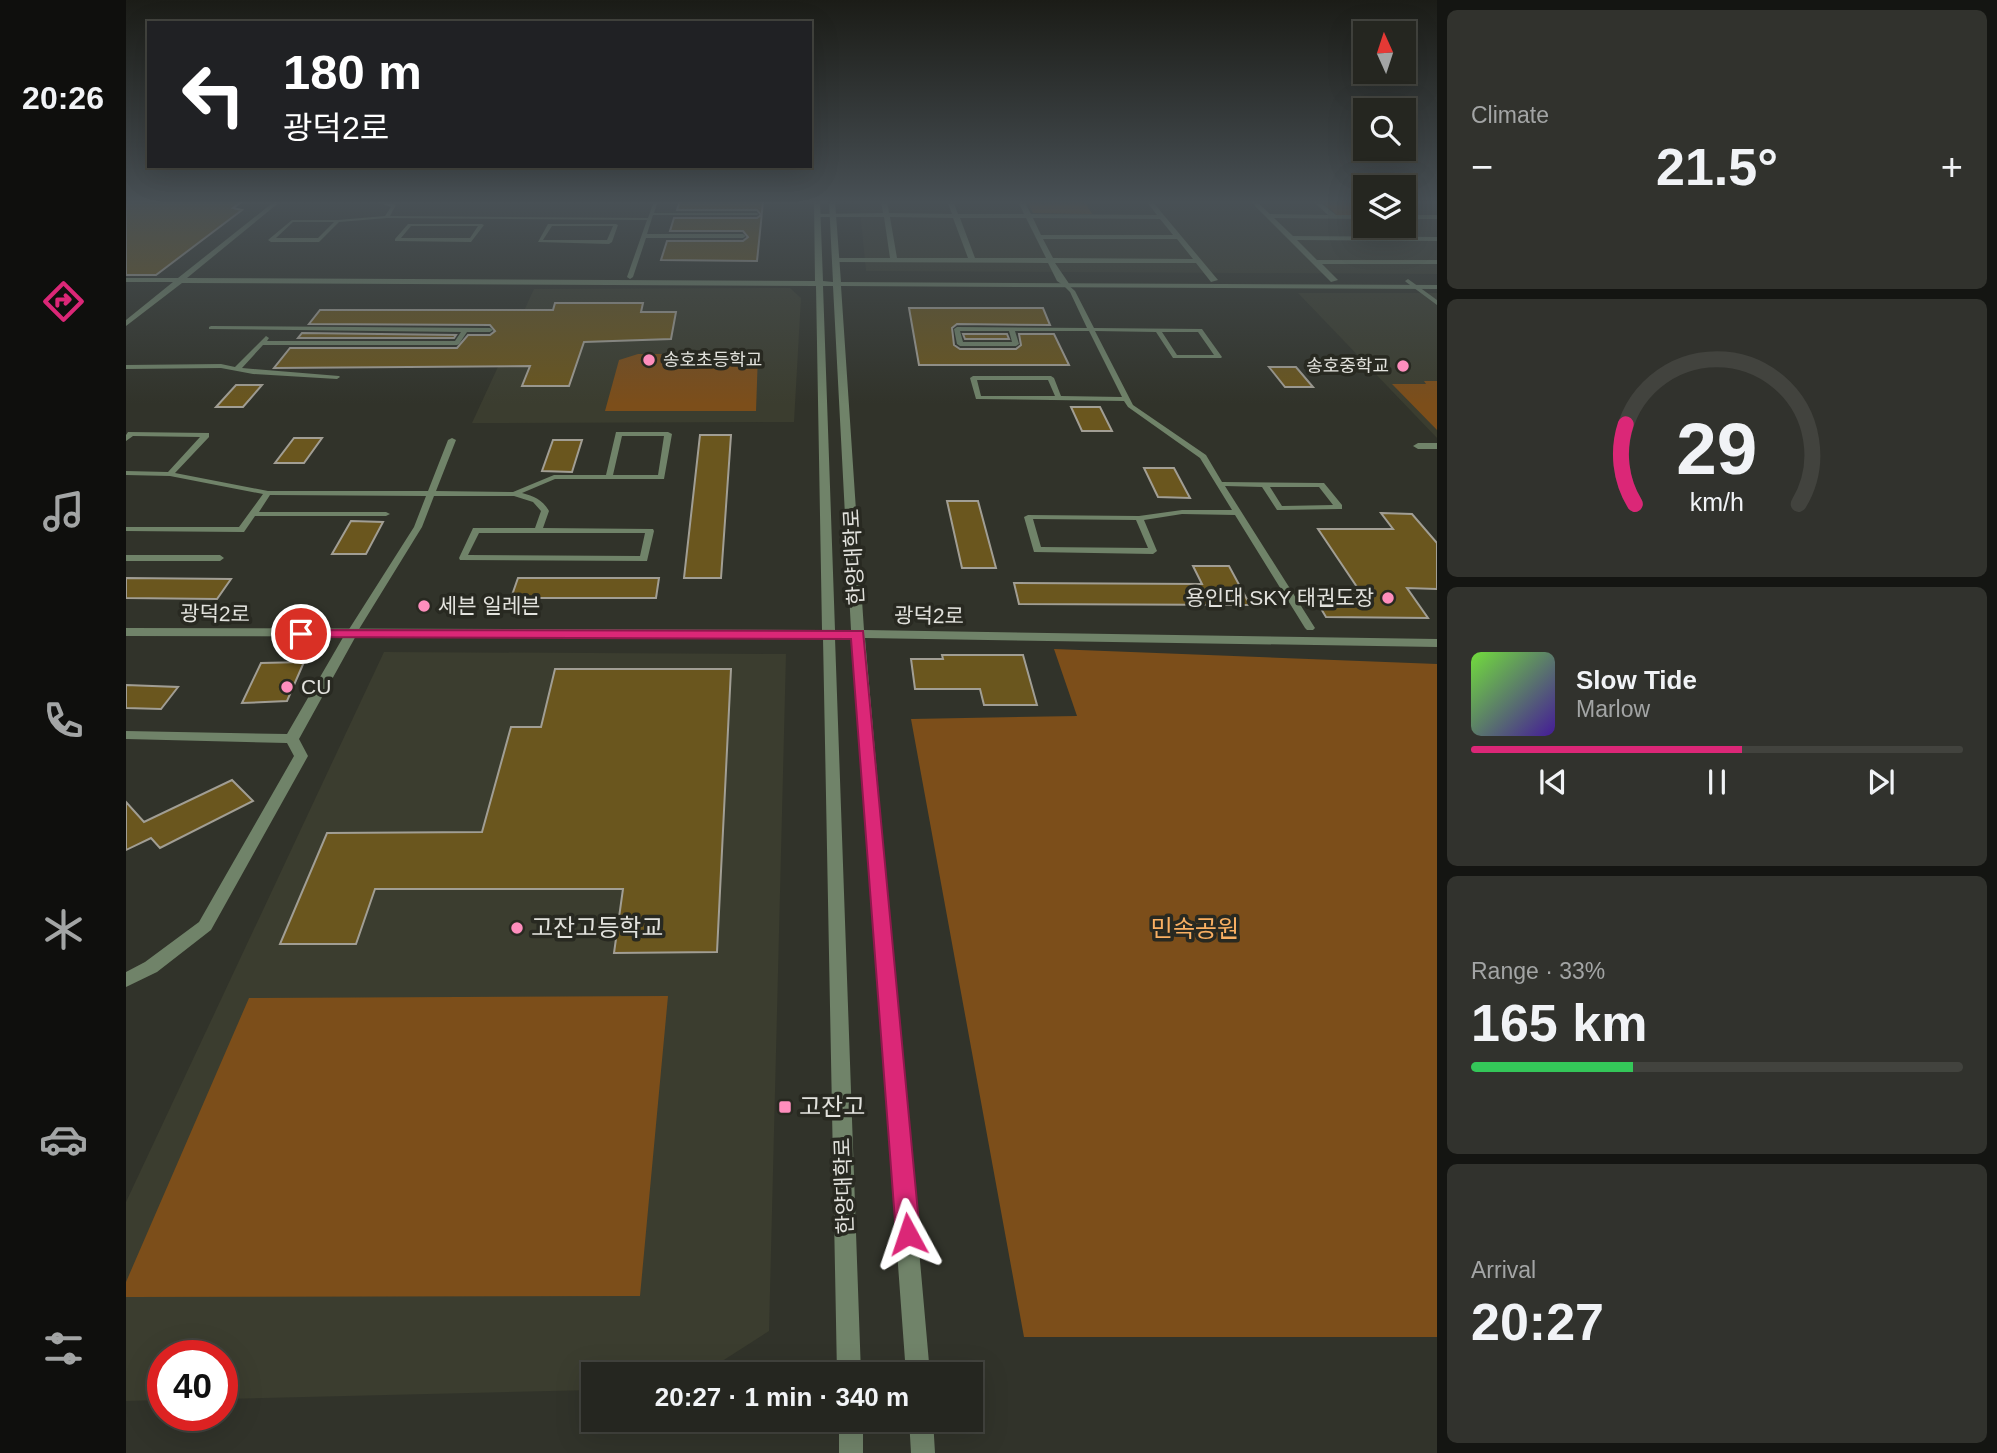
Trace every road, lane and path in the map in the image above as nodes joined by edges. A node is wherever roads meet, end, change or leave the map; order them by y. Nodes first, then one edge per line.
1 (195, 269) edge
2 (633, 269) edge
3 (820, 269) edge
4 (838, 269) edge
5 (1056, 269) edge
6 (1205, 269) edge
7 (1323, 269) edge
8 (126, 274) edge
9 (187, 275) junction
10 (630, 277) junction
11 (126, 280) edge
12 (1214, 280) junction
13 (1334, 280) junction
14 (179, 281) junction
15 (819, 281) junction
16 (839, 281) junction
17 (1408, 281) junction
18 (1437, 281) edge
19 (1063, 282) junction
20 (1416, 287) junction
21 (1437, 287) edge
22 (1437, 303) edge
23 (126, 324) edge
24 (211, 328) dead end
25 (275, 328) junction
26 (1011, 329) junction
27 (465, 330) junction
28 (490, 330) dead end
29 (1092, 330) junction
30 (1158, 330) junction
31 (261, 343) junction
32 (126, 367) edge
33 (237, 369) junction
34 (337, 377) dead end
35 (1059, 399) junction
36 (1127, 399) junction
37 (126, 439) edge
38 (452, 440) dead end
39 (1418, 446) dead end
40 (1437, 446) edge
41 (126, 473) edge
42 (170, 474) junction
43 (609, 477) junction
44 (1220, 484) junction
45 (1264, 484) junction
46 (268, 493) junction
47 (431, 494) junction
48 (514, 494) junction
49 (1238, 513) junction
50 (252, 514) junction
51 (386, 514) dead end
52 (1139, 519) junction
53 (126, 530) edge
54 (538, 530) junction
55 (126, 558) edge
56 (220, 558) dead end
57 (1310, 628) dead end
58 (126, 632) edge
59 (351, 634) junction
60 (858, 634) junction
61 (828, 635) junction
62 (1437, 643) edge
63 (126, 735) edge
64 (292, 739) junction
65 (126, 980) edge
66 (849, 1362) edge
67 (917, 1362) edge
68 (851, 1432) edge
69 (922, 1432) edge
70 (852, 1453) edge
71 (923, 1453) edge

1 - 9 street
2 - 10 lane
3 - 15 street, 한양대학로
4 - 16 street, 한양대학로
5 - 19 street
6 - 12 street
7 - 13 street
8 - 9 street
9 - 10 street
9 - 14 street
10 - 15 street
11 - 14 street
12 - 13 street
12 - 19 street
13 - 17 street
14 - 15 street
14 - 23 street
15 - 16 street
15 - 61 street, 한양대학로
16 - 19 street
16 - 60 street, 한양대학로
17 - 18 street
17 - 20 lane
19 - 20 street
19 - 29 lane
20 - 21 street
20 - 22 lane
24 - 25 lane
25 - 27 lane
25 - 31 lane
26 - 26 lane
26 - 29 lane
27 - 28 lane
27 - 31 lane
29 - 30 lane
29 - 36 lane
30 - 30 lane
31 - 33 lane
32 - 33 lane
33 - 34 lane
35 - 35 lane
35 - 36 lane
36 - 44 lane
37 - 42 lane
38 - 47 lane
39 - 40 street
41 - 42 lane
42 - 46 lane
43 - 43 lane
43 - 48 lane
44 - 45 lane
44 - 49 lane
45 - 45 lane
46 - 47 lane
46 - 50 lane
47 - 48 lane
47 - 59 lane
48 - 54 lane
49 - 52 lane
49 - 57 lane
50 - 51 lane
50 - 53 lane
52 - 52 lane
54 - 54 lane
55 - 56 lane
58 - 59 street, 광덕2로
59 - 61 street, 광덕2로
59 - 64 street
60 - 61 street, 광덕2로
60 - 62 street, 광덕2로
60 - 67 street, 한양대학로
61 - 66 street, 한양대학로
63 - 64 street
64 - 65 street
68 - 70 street
69 - 71 street

